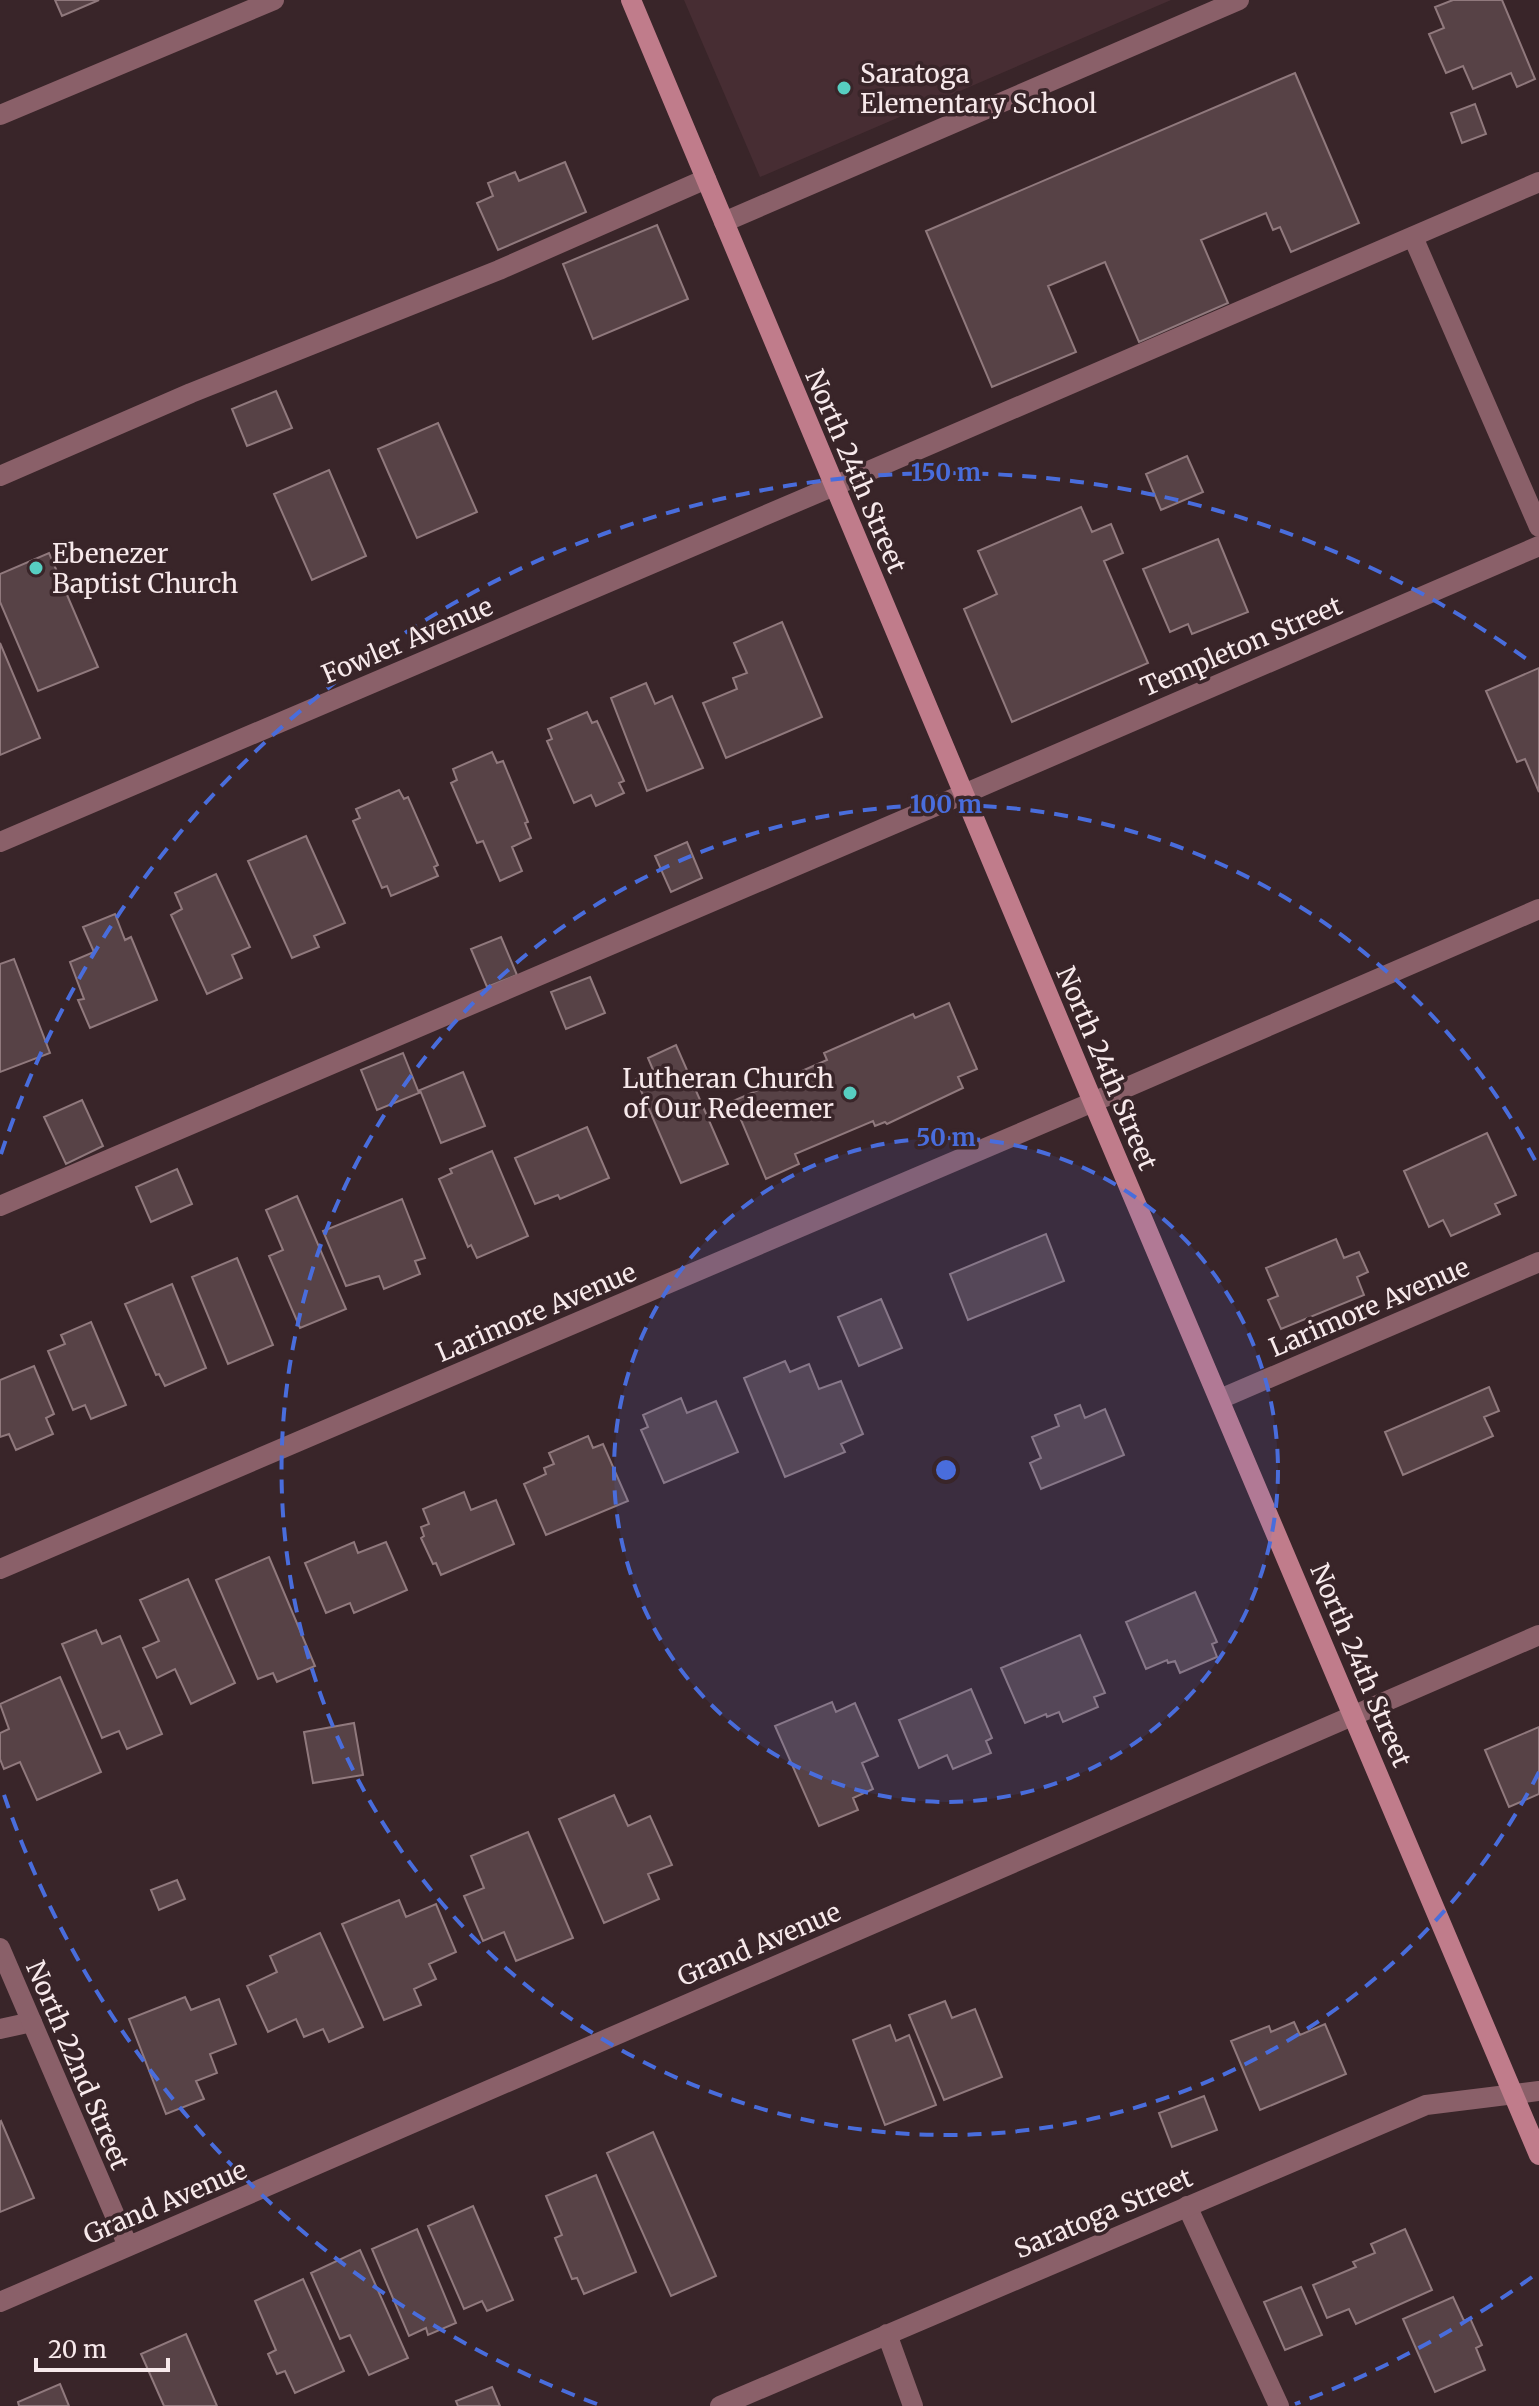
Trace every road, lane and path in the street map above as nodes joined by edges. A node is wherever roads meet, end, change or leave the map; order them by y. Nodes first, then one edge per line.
1 (274, 0) edge
2 (631, 0) edge
3 (1239, 0) edge
4 (0, 115) edge
5 (706, 179) junction
6 (1539, 182) edge
7 (724, 222) junction
8 (1413, 237) junction
9 (0, 476) edge
10 (834, 486) junction
11 (1539, 527) edge
12 (1539, 546) edge
13 (964, 794) junction
14 (0, 842) edge
15 (1539, 909) edge
16 (1093, 1102) junction
17 (0, 1206) edge
18 (1539, 1262) edge
19 (1220, 1399) junction
20 (0, 1569) edge
21 (1539, 1635) edge
22 (1354, 1715) junction
23 (0, 1948) edge
24 (32, 2022) junction
25 (0, 2029) edge
26 (1539, 2091) edge
27 (1513, 2094) junction
28 (1539, 2155) edge
29 (1187, 2206) junction
30 (128, 2246) junction
31 (0, 2302) edge
32 (887, 2334) junction
33 (720, 2406) edge
34 (913, 2406) edge
35 (1279, 2406) edge

1 - 4 street
2 - 5 street, North 24th Street
3 - 7 street
5 - 7 street, North 24th Street
5 - 9 street
6 - 8 street, Fowler Avenue
7 - 10 street, North 24th Street
8 - 10 street, Fowler Avenue
8 - 11 street
10 - 13 street, North 24th Street
10 - 14 street, Fowler Avenue
12 - 13 street, Templeton Street
13 - 16 street, North 24th Street
13 - 17 street, Templeton Street
15 - 16 street, Larimore Avenue
16 - 19 street, North 24th Street
16 - 20 street, Larimore Avenue
18 - 19 street, Larimore Avenue
19 - 22 street, North 24th Street
21 - 22 street, Grand Avenue
22 - 27 street, North 24th Street
22 - 30 street, Grand Avenue
23 - 24 street, North 22nd Street
24 - 25 street
24 - 30 street, North 22nd Street
26 - 27 street, Saratoga Street
27 - 28 street, North 24th Street
27 - 29 street, Saratoga Street
29 - 32 street, Saratoga Street
29 - 35 street
30 - 31 street, Grand Avenue
32 - 33 street, Saratoga Street
32 - 34 street

